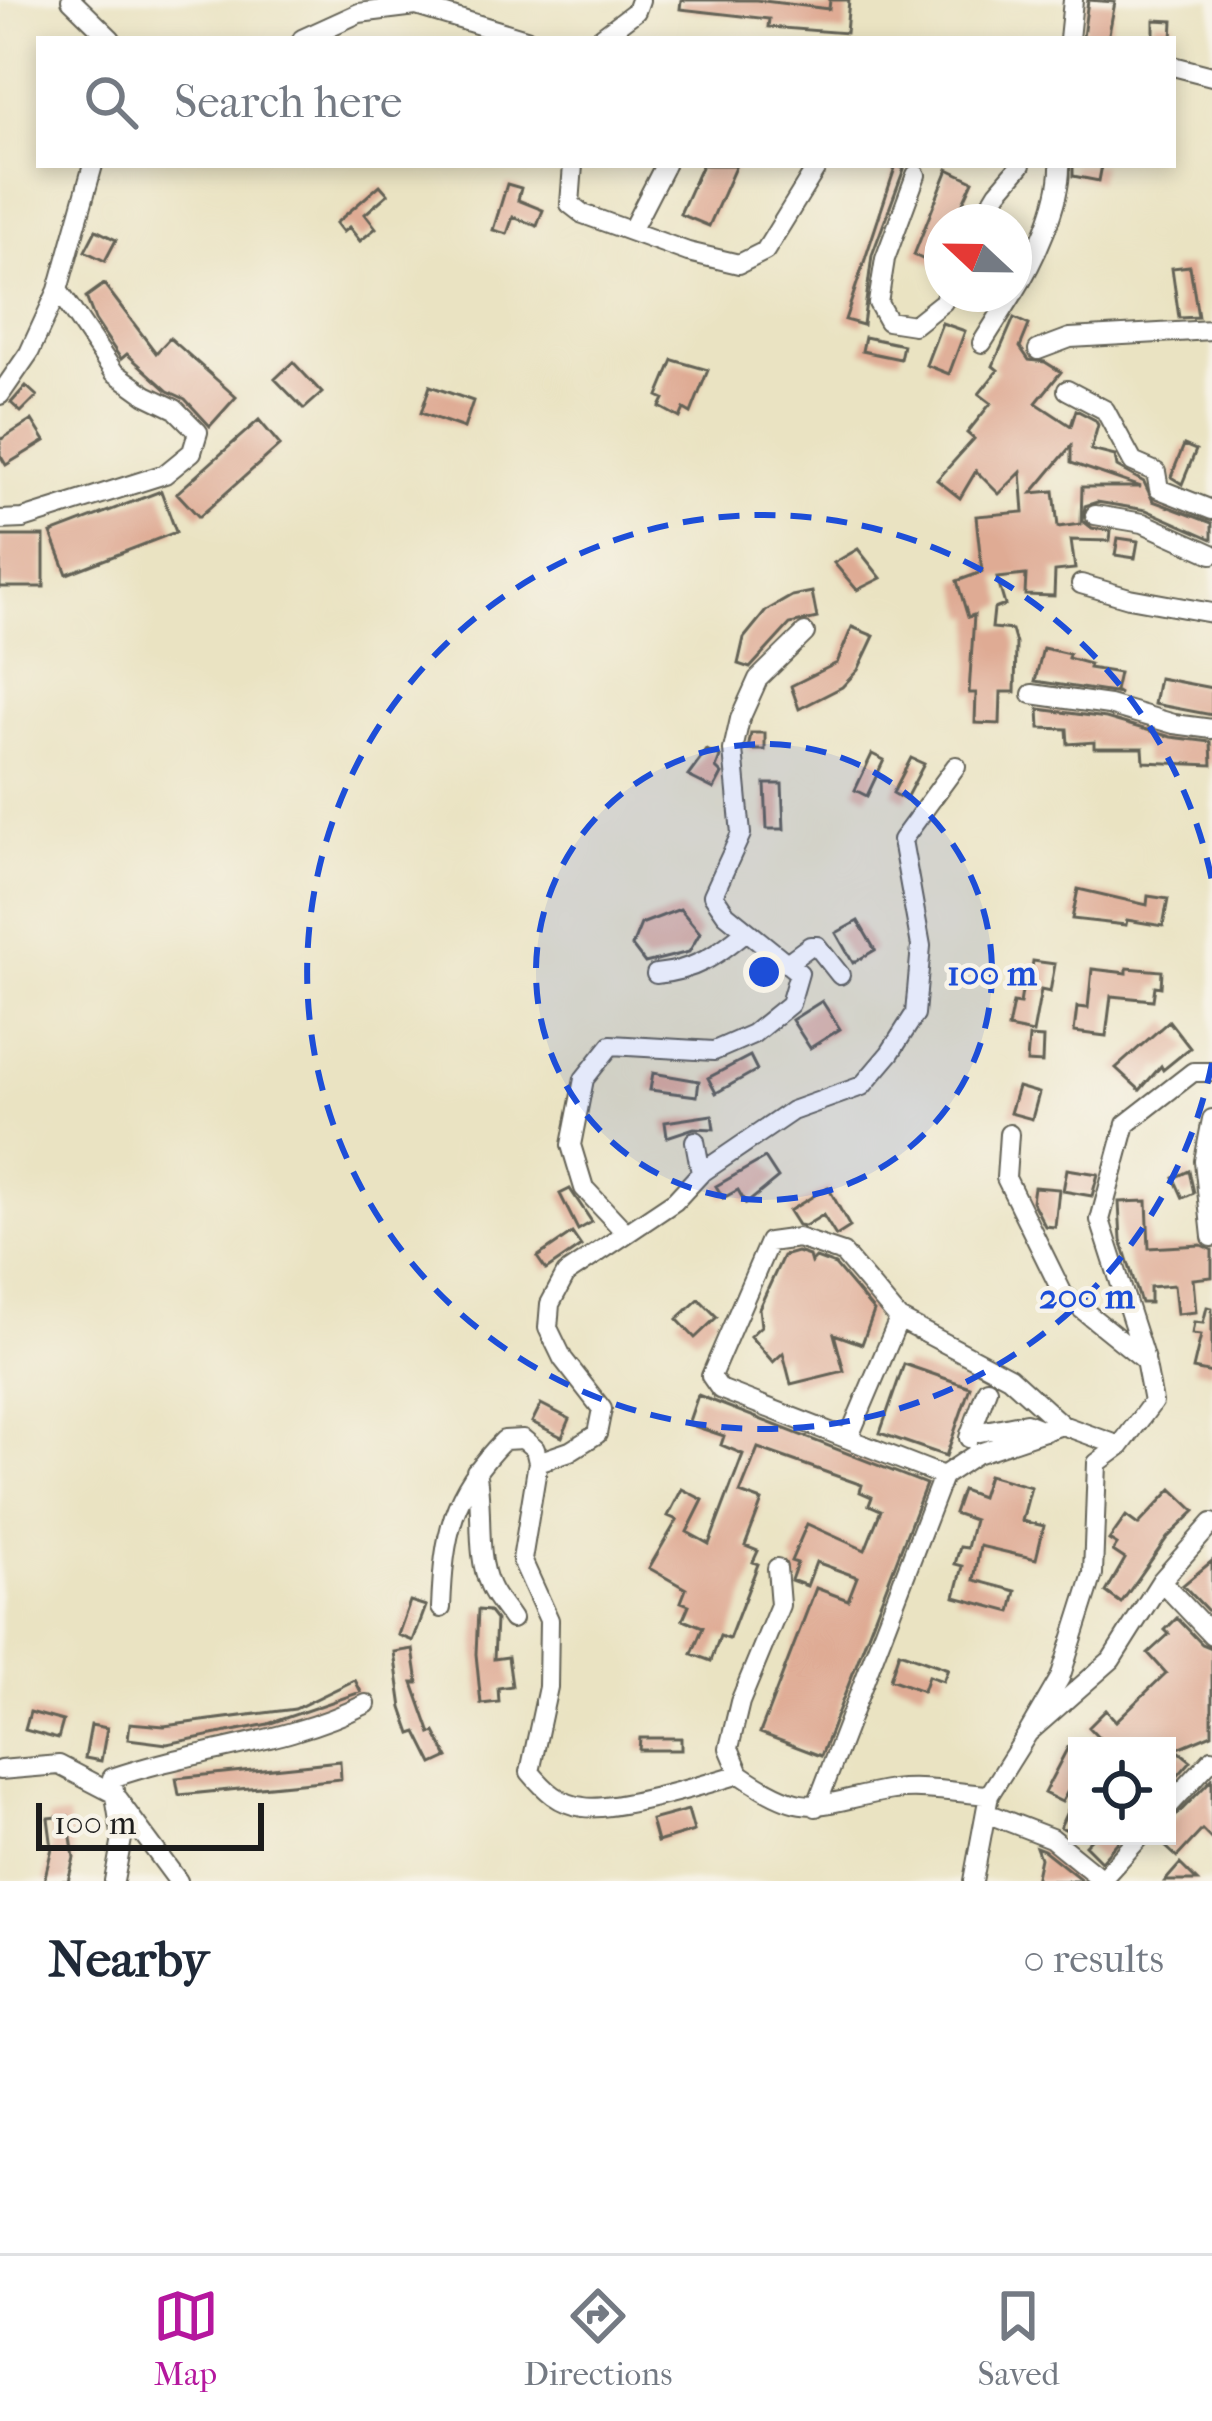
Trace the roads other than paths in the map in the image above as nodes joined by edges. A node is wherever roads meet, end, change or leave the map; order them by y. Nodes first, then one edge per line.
1 (71, 0) edge
2 (640, 0) edge
3 (1073, 0) edge
4 (494, 31) junction
5 (108, 36) edge
6 (309, 36) edge
7 (476, 36) edge
8 (514, 36) edge
9 (603, 36) edge
10 (1069, 36) edge
11 (1176, 67) edge
12 (1212, 76) edge
13 (92, 168) edge
14 (573, 168) edge
15 (663, 168) edge
16 (816, 168) edge
17 (1018, 168) edge
18 (1060, 168) edge
19 (916, 175) dead end
20 (991, 204) edge
21 (631, 230) junction
22 (1032, 264) edge
23 (58, 290) junction
24 (931, 312) edge
25 (1002, 312) edge
26 (1212, 330) edge
27 (982, 343) dead end
28 (1039, 350) dead end
29 (1067, 390) dead end
30 (0, 395) edge
31 (1212, 510) edge
32 (1096, 515) dead end
33 (0, 520) edge
34 (1212, 554) edge
35 (1081, 584) dead end
36 (1212, 614) edge
37 (806, 633) dead end
38 (1031, 694) dead end
39 (1212, 728) edge
40 (956, 766) dead end
41 (746, 931) junction
42 (787, 963) junction
43 (656, 974) dead end
44 (840, 974) dead end
45 (1212, 1072) edge
46 (1212, 1119) edge
47 (1009, 1134) dead end
48 (695, 1141) dead end
49 (701, 1173) junction
50 (626, 1233) junction
51 (1212, 1237) edge
52 (899, 1319) junction
53 (1145, 1360) junction
54 (987, 1389) dead end
55 (1054, 1428) junction
56 (848, 1439) junction
57 (1120, 1446) junction
58 (538, 1462) junction
59 (476, 1471) junction
60 (943, 1476) junction
61 (1212, 1523) edge
62 (777, 1568) dead end
63 (1161, 1581) junction
64 (441, 1608) dead end
65 (512, 1618) dead end
66 (1212, 1635) edge
67 (366, 1705) dead end
68 (1028, 1733) junction
69 (1212, 1759) edge
70 (0, 1770) edge
71 (740, 1774) junction
72 (112, 1792) junction
73 (1176, 1798) edge
74 (988, 1804) junction
75 (816, 1807) junction
76 (1133, 1845) edge
77 (1103, 1880) edge
78 (114, 1881) edge
79 (178, 1881) edge
80 (973, 1881) edge

1 - 5 street
2 - 9 street
3 - 10 street
4 - 6 street
4 - 7 street
4 - 8 street
11 - 12 street
13 - 23 street
14 - 21 street
15 - 21 street
16 - 21 street
17 - 20 street
18 - 22 street
19 - 24 street
23 - 30 street
23 - 33 street
25 - 27 street
26 - 28 street
29 - 31 street
32 - 34 street
35 - 36 street
37 - 41 street
38 - 39 street
40 - 49 street
41 - 42 street
41 - 43 street
42 - 44 street
42 - 50 street
45 - 53 street
46 - 51 street
47 - 53 street
48 - 49 street
49 - 50 street
50 - 58 street
52 - 55 street
52 - 56 street
52 - 56 street
53 - 57 street
54 - 55 street
55 - 57 street
55 - 60 street
56 - 60 street
57 - 68 street
58 - 59 street
58 - 71 street
59 - 64 street
59 - 65 street
60 - 75 street
61 - 63 street
62 - 71 street
63 - 66 street
63 - 68 street
67 - 72 street
68 - 74 street
69 - 73 street
70 - 72 street
71 - 75 street
72 - 78 street
72 - 79 street
74 - 75 street
74 - 77 street
74 - 80 street
76 - 77 street

